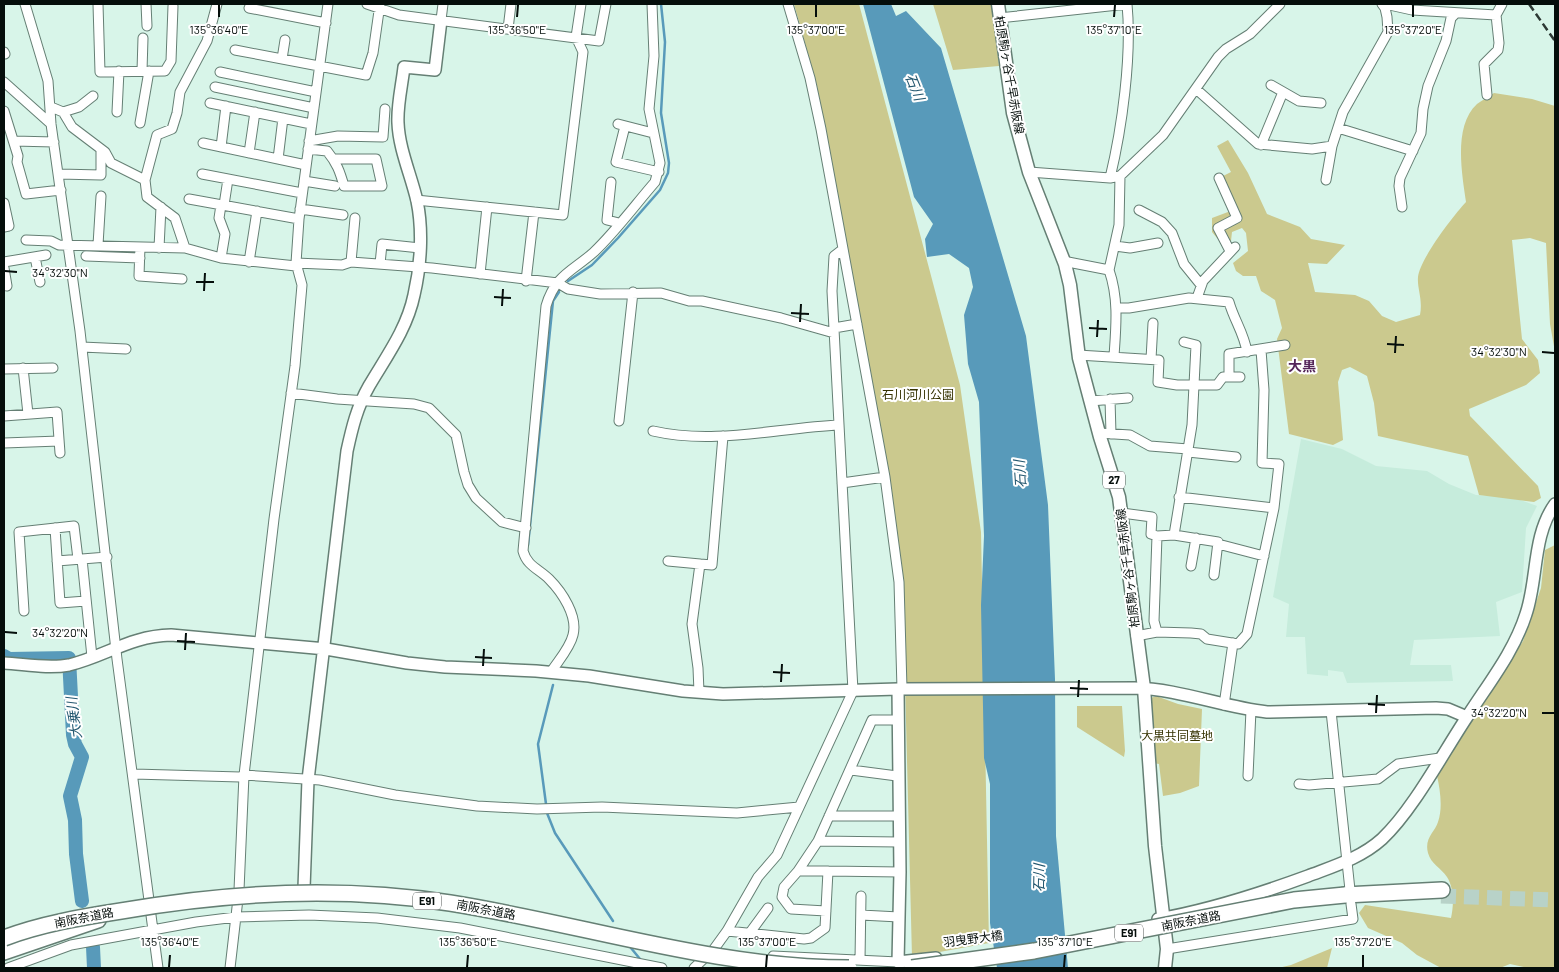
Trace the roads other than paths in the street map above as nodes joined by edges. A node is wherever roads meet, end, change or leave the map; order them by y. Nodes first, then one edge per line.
1 (25, 4) edge
2 (98, 4) edge
3 (146, 4) edge
4 (217, 4) edge
5 (328, 4) edge
6 (367, 4) edge
7 (443, 4) edge
8 (511, 4) edge
9 (581, 4) edge
10 (606, 4) edge
11 (652, 4) edge
12 (788, 4) edge
13 (998, 4) edge
14 (1127, 4) edge
15 (1280, 4) edge
16 (1383, 4) edge
17 (1502, 4) edge
18 (173, 6) dead end
19 (379, 6) edge
20 (249, 8) dead end
21 (1455, 14) junction
22 (1496, 15) junction
23 (999, 18) junction
24 (440, 20) junction
25 (326, 23) junction
26 (146, 26) dead end
27 (508, 29) junction
28 (576, 37) junction
29 (143, 38) dead end
30 (285, 40) dead end
31 (235, 50) dead end
32 (282, 60) junction
33 (319, 67) junction
34 (146, 71) junction
35 (119, 72) junction
36 (220, 72) dead end
37 (263, 81) junction
38 (4, 82) edge
39 (1271, 85) dead end
40 (215, 86) dead end
41 (1196, 89) junction
42 (316, 92) junction
43 (1283, 92) junction
44 (1487, 95) dead end
45 (93, 96) dead end
46 (260, 96) junction
47 (210, 103) dead end
48 (1321, 103) dead end
49 (226, 106) junction
50 (51, 107) junction
51 (314, 108) junction
52 (385, 109) dead end
53 (4, 111) edge
54 (63, 112) junction
55 (117, 112) dead end
56 (255, 112) junction
57 (283, 118) junction
58 (140, 123) dead end
59 (51, 124) junction
60 (312, 124) junction
61 (1338, 128) junction
62 (653, 133) junction
63 (14, 141) junction
64 (54, 142) junction
65 (202, 143) dead end
66 (309, 145) junction
67 (1261, 145) junction
68 (1332, 146) junction
69 (221, 147) junction
70 (101, 149) junction
71 (1413, 151) junction
72 (249, 153) junction
73 (278, 159) junction
74 (333, 159) junction
75 (306, 165) junction
76 (659, 172) junction
77 (1029, 172) junction
78 (58, 174) junction
79 (202, 174) dead end
80 (1120, 176) junction
81 (1110, 178) junction
82 (1219, 178) dead end
83 (228, 179) junction
84 (145, 180) junction
85 (1326, 180) dead end
86 (304, 181) junction
87 (611, 182) dead end
88 (335, 186) dead end
89 (61, 190) junction
90 (302, 193) junction
91 (101, 196) dead end
92 (189, 199) dead end
93 (416, 200) junction
94 (4, 203) edge
95 (222, 205) junction
96 (161, 206) junction
97 (487, 207) junction
98 (1402, 207) dead end
99 (300, 209) junction
100 (1139, 210) dead end
101 (257, 211) junction
102 (534, 212) junction
103 (343, 214) dead end
104 (355, 218) dead end
105 (299, 219) junction
106 (619, 223) junction
107 (4, 227) edge
108 (26, 240) dead end
109 (1158, 243) dead end
110 (68, 245) junction
111 (98, 245) junction
112 (1115, 246) junction
113 (140, 247) junction
114 (159, 248) junction
115 (185, 248) junction
116 (420, 248) junction
117 (843, 249) junction
118 (46, 255) dead end
119 (86, 256) dead end
120 (35, 257) junction
121 (140, 258) junction
122 (221, 258) junction
123 (4, 262) edge
124 (249, 262) junction
125 (351, 262) junction
126 (296, 264) junction
127 (380, 264) junction
128 (1065, 264) junction
129 (418, 267) junction
130 (4, 268) edge
131 (1110, 270) junction
132 (480, 274) junction
133 (182, 279) dead end
134 (526, 281) junction
135 (40, 282) dead end
136 (558, 283) junction
137 (1201, 285) junction
138 (7, 286) dead end
139 (633, 292) junction
140 (1197, 298) junction
141 (1117, 308) junction
142 (1153, 323) dead end
143 (857, 324) junction
144 (834, 330) junction
145 (1184, 342) dead end
146 (1285, 345) dead end
147 (82, 347) junction
148 (126, 349) dead end
149 (1261, 350) junction
150 (1247, 352) junction
151 (1078, 355) junction
152 (1114, 356) junction
153 (1151, 359) junction
154 (23, 368) junction
155 (53, 368) dead end
156 (4, 369) edge
157 (1229, 377) junction
158 (1240, 377) dead end
159 (1195, 385) junction
160 (291, 393) junction
161 (1128, 398) dead end
162 (1110, 399) junction
163 (362, 401) junction
164 (1090, 401) junction
165 (28, 414) junction
166 (4, 416) edge
167 (619, 421) dead end
168 (839, 425) junction
169 (653, 431) dead end
170 (1105, 434) junction
171 (723, 436) junction
172 (59, 441) junction
173 (4, 443) edge
174 (1188, 451) junction
175 (60, 453) dead end
176 (1236, 458) dead end
177 (885, 477) junction
178 (842, 483) junction
179 (1179, 497) junction
180 (1555, 504) edge
181 (1274, 508) junction
182 (1122, 514) junction
183 (55, 528) junction
184 (526, 528) junction
185 (1174, 535) junction
186 (1158, 536) junction
187 (1196, 538) junction
188 (1218, 544) junction
189 (1264, 556) junction
190 (107, 557) junction
191 (80, 559) junction
192 (58, 561) junction
193 (668, 562) dead end
194 (700, 564) junction
195 (1192, 566) dead end
196 (1214, 575) dead end
197 (86, 601) junction
198 (24, 611) dead end
199 (1157, 632) junction
200 (1136, 636) junction
201 (259, 643) junction
202 (1233, 643) junction
203 (117, 647) junction
204 (322, 649) junction
205 (92, 657) junction
206 (4, 663) edge
207 (551, 672) junction
208 (1139, 688) junction
209 (903, 689) junction
210 (853, 691) junction
211 (698, 692) junction
212 (1224, 705) junction
213 (1251, 710) junction
214 (1331, 711) junction
215 (1467, 717) junction
216 (896, 720) junction
217 (1440, 758) junction
218 (851, 770) junction
219 (134, 774) junction
220 (244, 775) junction
221 (897, 776) junction
222 (1248, 776) dead end
223 (308, 780) junction
224 (1339, 783) junction
225 (1299, 784) dead end
226 (799, 807) junction
227 (829, 816) junction
228 (898, 816) junction
229 (818, 841) junction
230 (899, 842) junction
231 (1347, 862) junction
232 (798, 871) junction
233 (828, 872) junction
234 (900, 872) junction
235 (304, 888) junction
236 (239, 890) junction
237 (1441, 893) tunnel mouth
238 (861, 896) dead end
239 (1348, 898) junction
240 (149, 902) junction
241 (768, 908) dead end
242 (826, 911) junction
243 (861, 916) junction
244 (236, 917) junction
245 (899, 917) junction
246 (1158, 919) junction
247 (98, 920) junction
248 (153, 929) junction
249 (4, 931) edge
250 (727, 931) junction
251 (749, 934) junction
252 (4, 938) edge
253 (4, 946) edge
254 (714, 949) junction
255 (1166, 949) junction
256 (4, 952) edge
257 (855, 964) edge
258 (913, 964) edge
259 (898, 965) edge
260 (8, 968) edge
261 (158, 968) edge
262 (230, 968) edge
263 (662, 968) edge
264 (694, 968) edge
265 (774, 968) edge
266 (826, 968) edge
267 (962, 968) edge
268 (1166, 968) edge

1 - 50 street
2 - 35 street
3 - 26 street
4 - 84 street
5 - 25 street
6 - 19 street
7 - 24 street
8 - 27 street
9 - 28 street
10 - 28 street
11 - 62 street
12 - 117 street
13 - 23 main road, 柏原駒ヶ谷千早赤阪線 / 27
14 - 23 street
14 - 81 street
15 - 41 street
16 - 21 street
16 - 61 street
17 - 22 street
18 - 34 street
19 - 24 street
19 - 33 street
20 - 25 street
21 - 22 street
21 - 71 street
22 - 44 street
23 - 77 main road, 柏原駒ヶ谷千早赤阪線 / 27
24 - 27 street
24 - 93 street
25 - 33 street
27 - 28 street
28 - 102 street
29 - 34 street
30 - 32 street
31 - 32 street
32 - 33 street
33 - 42 street
34 - 35 street
34 - 58 street
35 - 55 street
36 - 37 street
37 - 42 street
37 - 46 street
38 - 59 street
39 - 43 street
40 - 46 street
41 - 67 street
41 - 80 street
42 - 51 street
43 - 48 street
43 - 67 street
45 - 54 street
46 - 51 street
47 - 49 street
49 - 56 street
49 - 69 street
50 - 54 street
50 - 59 street
51 - 60 street
52 - 66 street
53 - 63 street
54 - 70 street
56 - 57 street
56 - 72 street
57 - 60 street
57 - 73 street
59 - 64 street
60 - 66 street
61 - 68 street
61 - 71 street
62 - 76 street
62 - 76 street
63 - 64 street
63 - 89 street
64 - 78 street
65 - 69 street
66 - 74 street
66 - 75 street
67 - 68 street
68 - 85 street
69 - 72 street
70 - 78 street
70 - 84 street
71 - 98 street
72 - 73 street
73 - 75 street
74 - 74 street
75 - 86 street
76 - 106 street
77 - 81 street
77 - 128 main road, 柏原駒ヶ谷千早赤阪線 / 27
78 - 89 street
79 - 83 street
80 - 81 street
80 - 112 street
82 - 137 street
83 - 90 street
83 - 95 street
84 - 96 street
86 - 88 street
86 - 90 street
87 - 106 street
89 - 110 street
90 - 99 street
91 - 111 street
92 - 95 street
93 - 97 street
93 - 116 street
94 - 107 street
95 - 101 street
95 - 122 street
96 - 114 street
96 - 115 street
97 - 102 street
97 - 132 street
99 - 103 street
99 - 105 street
100 - 137 street
101 - 105 street
101 - 124 street
102 - 134 street
104 - 125 street
105 - 126 street
106 - 136 street
108 - 110 street
109 - 112 street
110 - 111 street
110 - 147 street
111 - 113 street
112 - 131 street
113 - 114 street
113 - 121 street
114 - 115 street
115 - 122 street
116 - 127 street
116 - 129 street
117 - 143 street
117 - 144 street
118 - 120 street
119 - 121 street
120 - 123 street
120 - 135 street
121 - 133 street
122 - 124 street
124 - 126 street
125 - 126 street
125 - 127 street
126 - 160 street
127 - 129 street
128 - 131 street
128 - 151 main road, 柏原駒ヶ谷千早赤阪線 / 27
129 - 132 street
129 - 163 street
130 - 138 street
131 - 141 street
132 - 134 street
134 - 136 street
136 - 139 street
136 - 184 street
137 - 140 street
139 - 144 street
139 - 167 street
140 - 141 street
140 - 150 street
141 - 152 street
142 - 153 street
143 - 144 street
143 - 177 street
144 - 168 street
145 - 159 street
146 - 149 street
147 - 148 street
147 - 190 street
149 - 150 street
149 - 181 street
150 - 157 street
151 - 152 street
151 - 164 main road, 柏原駒ヶ谷千早赤阪線 / 27
152 - 153 street
153 - 159 street
154 - 155 street
154 - 156 street
154 - 165 street
157 - 158 street
157 - 159 street
159 - 174 street
160 - 163 street
160 - 201 street
161 - 162 street
162 - 164 street
162 - 170 street
163 - 184 street
163 - 204 street
164 - 170 main road, 柏原駒ヶ谷千早赤阪線 / 27
165 - 166 street
165 - 172 street
168 - 171 street
168 - 178 street
169 - 171 street
170 - 174 street
170 - 182 main road, 柏原駒ヶ谷千早赤阪線 / 27
171 - 194 street
172 - 173 street
172 - 175 street
174 - 176 street
174 - 179 street
177 - 178 street
177 - 209 street
178 - 210 street
179 - 181 street
179 - 185 street
180 - 215 street, 羽曳野大橋
181 - 189 street
182 - 186 street
182 - 200 main road, 柏原駒ヶ谷千早赤阪線 / 27
183 - 191 street
183 - 192 street
183 - 198 street
184 - 207 street
185 - 186 street
185 - 187 street
186 - 199 street
187 - 188 street
187 - 195 street
188 - 189 street
188 - 196 street
189 - 202 street
190 - 191 street
190 - 203 street
191 - 192 street
191 - 197 street
192 - 197 street
193 - 194 street
194 - 211 street
197 - 205 street
199 - 200 street
199 - 202 street
200 - 208 main road, 柏原駒ヶ谷千早赤阪線 / 27
201 - 203 street
201 - 204 street
201 - 220 street
202 - 212 street
203 - 205 street
203 - 219 street
204 - 207 street
204 - 223 street
205 - 206 street
207 - 211 street
208 - 209 street
208 - 212 street
208 - 246 main road, 柏原駒ヶ谷千早赤阪線 / 27
209 - 210 street
209 - 216 street
210 - 211 street
210 - 226 street
212 - 213 street
213 - 214 street
213 - 222 street
214 - 215 street
214 - 224 street
215 - 217 street, 羽曳野大橋
216 - 218 street
216 - 221 street
217 - 224 street
217 - 231 street, 羽曳野大橋
218 - 221 street
218 - 227 street
219 - 220 street
219 - 240 street
220 - 223 street
220 - 236 street
221 - 228 street
223 - 226 street
223 - 235 street
224 - 225 street
224 - 231 street
226 - 250 street
227 - 228 street
227 - 229 street
228 - 230 street
229 - 230 street
229 - 232 street
230 - 234 street
231 - 239 street
231 - 246 street, 羽曳野大橋
232 - 233 street
232 - 242 street
233 - 234 street
233 - 242 street
234 - 245 street
235 - 236 street
235 - 254 street
236 - 240 street
236 - 244 street
237 - 239 highway, 南阪奈道路 / E91
238 - 243 street
239 - 255 street
239 - 258 highway, 南阪奈道路 / E91, bridge
239 - 267 highway, 南阪奈道路 / E91, bridge
240 - 248 street
240 - 249 street
241 - 251 street
242 - 251 street
243 - 245 street
243 - 257 street
244 - 248 street
244 - 262 street
244 - 263 street
245 - 259 street
246 - 255 main road, 柏原駒ヶ谷千早赤阪線 / 27
246 - 258 street, 羽曳野大橋
247 - 253 highway, 南阪奈道路 / E91
247 - 256 highway
247 - 265 highway, 南阪奈道路 / E91, bridge
248 - 260 street
248 - 261 street
250 - 251 street
250 - 254 street
252 - 257 highway, 南阪奈道路 / E91, bridge
254 - 257 street
254 - 264 street
255 - 268 main road, 柏原駒ヶ谷千早赤阪線 / 27
257 - 259 street
258 - 259 street, 羽曳野大橋
259 - 266 street

